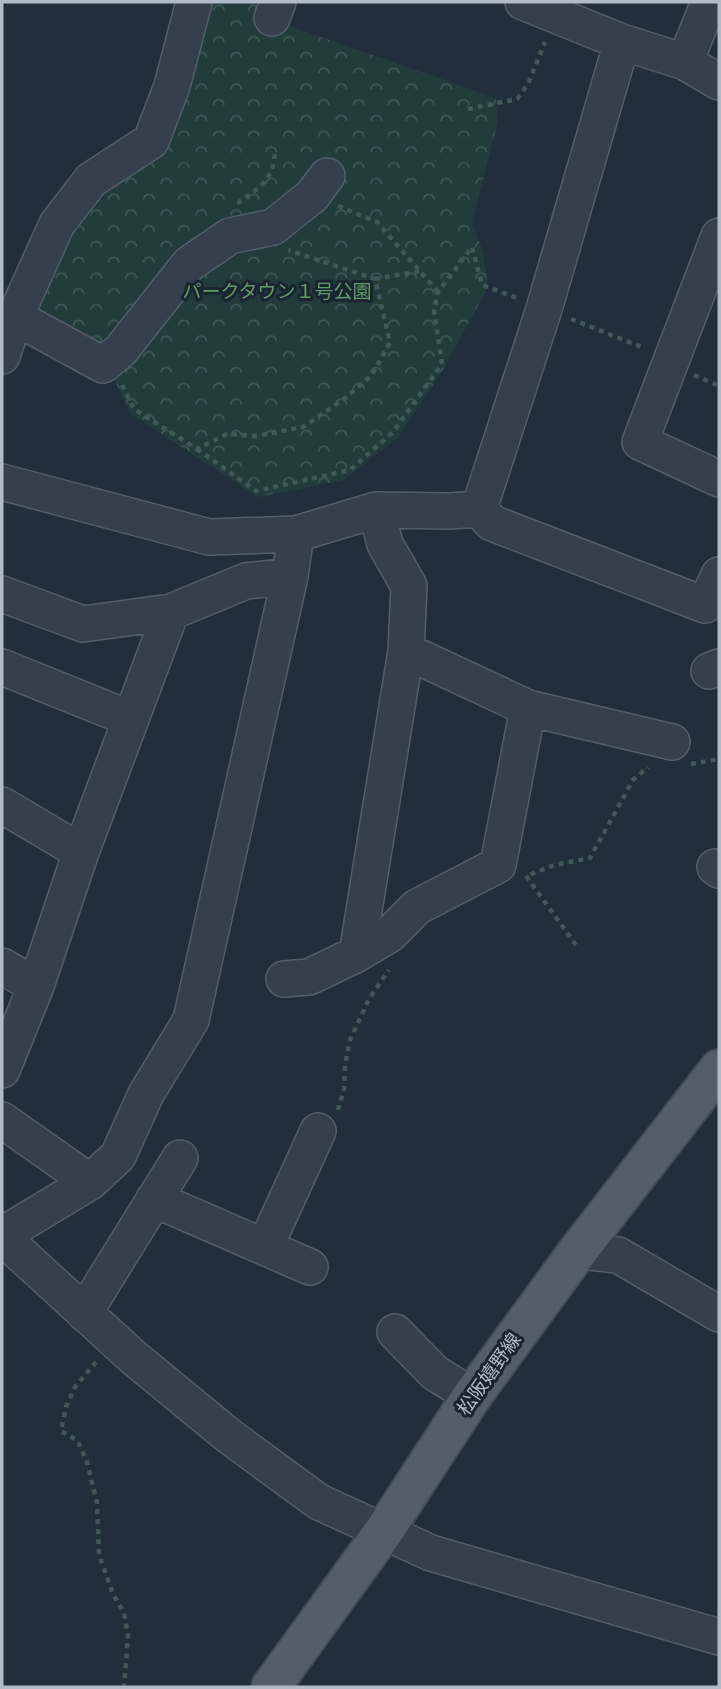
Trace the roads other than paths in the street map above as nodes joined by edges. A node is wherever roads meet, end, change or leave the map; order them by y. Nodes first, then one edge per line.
1 (194, 2) edge
2 (523, 2) edge
3 (709, 2) edge
4 (622, 42) junction
5 (685, 62) junction
6 (719, 82) edge
7 (319, 186) road end
8 (719, 236) edge
9 (15, 317) junction
10 (2, 356) edge
11 (719, 479) edge
12 (2, 482) edge
13 (479, 509) junction
14 (376, 510) junction
15 (296, 534) junction
16 (290, 576) junction
17 (2, 594) edge
18 (715, 599) edge
19 (172, 612) junction
20 (406, 651) junction
21 (2, 667) edge
22 (528, 708) junction
23 (131, 719) junction
24 (667, 756) road end
25 (2, 805) edge
26 (81, 852) junction
27 (356, 954) junction
28 (2, 966) edge
29 (284, 979) dead end
30 (36, 986) junction
31 (719, 1069) edge
32 (2, 1070) edge
33 (2, 1120) edge
34 (318, 1131) road end
35 (180, 1158) dead end
36 (90, 1182) junction
37 (154, 1199) junction
38 (2, 1236) edge
39 (265, 1247) junction
40 (578, 1251) junction
41 (310, 1267) dead end
42 (84, 1313) junction
43 (719, 1314) edge
44 (394, 1332) dead end
45 (472, 1396) junction
46 (384, 1531) junction
47 (719, 1637) edge
48 (275, 1686) edge

1 - 9 street
2 - 4 street
3 - 5 street
4 - 5 street
4 - 13 street
5 - 6 street
7 - 9 street
8 - 11 street
9 - 10 street
12 - 15 street
13 - 14 street
13 - 18 street
14 - 15 street
14 - 20 street
15 - 16 street
16 - 19 street
16 - 36 street
17 - 19 street
19 - 23 street
20 - 22 street
20 - 27 street
21 - 23 street
22 - 24 street
22 - 27 street
23 - 26 street
25 - 26 street
26 - 30 street
27 - 29 street
28 - 30 street
30 - 32 street
31 - 40 main road, 松阪嬉野線
33 - 36 street
34 - 39 street
35 - 37 street
36 - 38 street
37 - 39 street
37 - 42 street
38 - 42 street
39 - 41 street
40 - 43 street
40 - 45 main road, 松阪嬉野線
42 - 46 street
44 - 45 street
45 - 46 main road, 松阪嬉野線
46 - 47 street
46 - 48 main road, 松阪嬉野線

